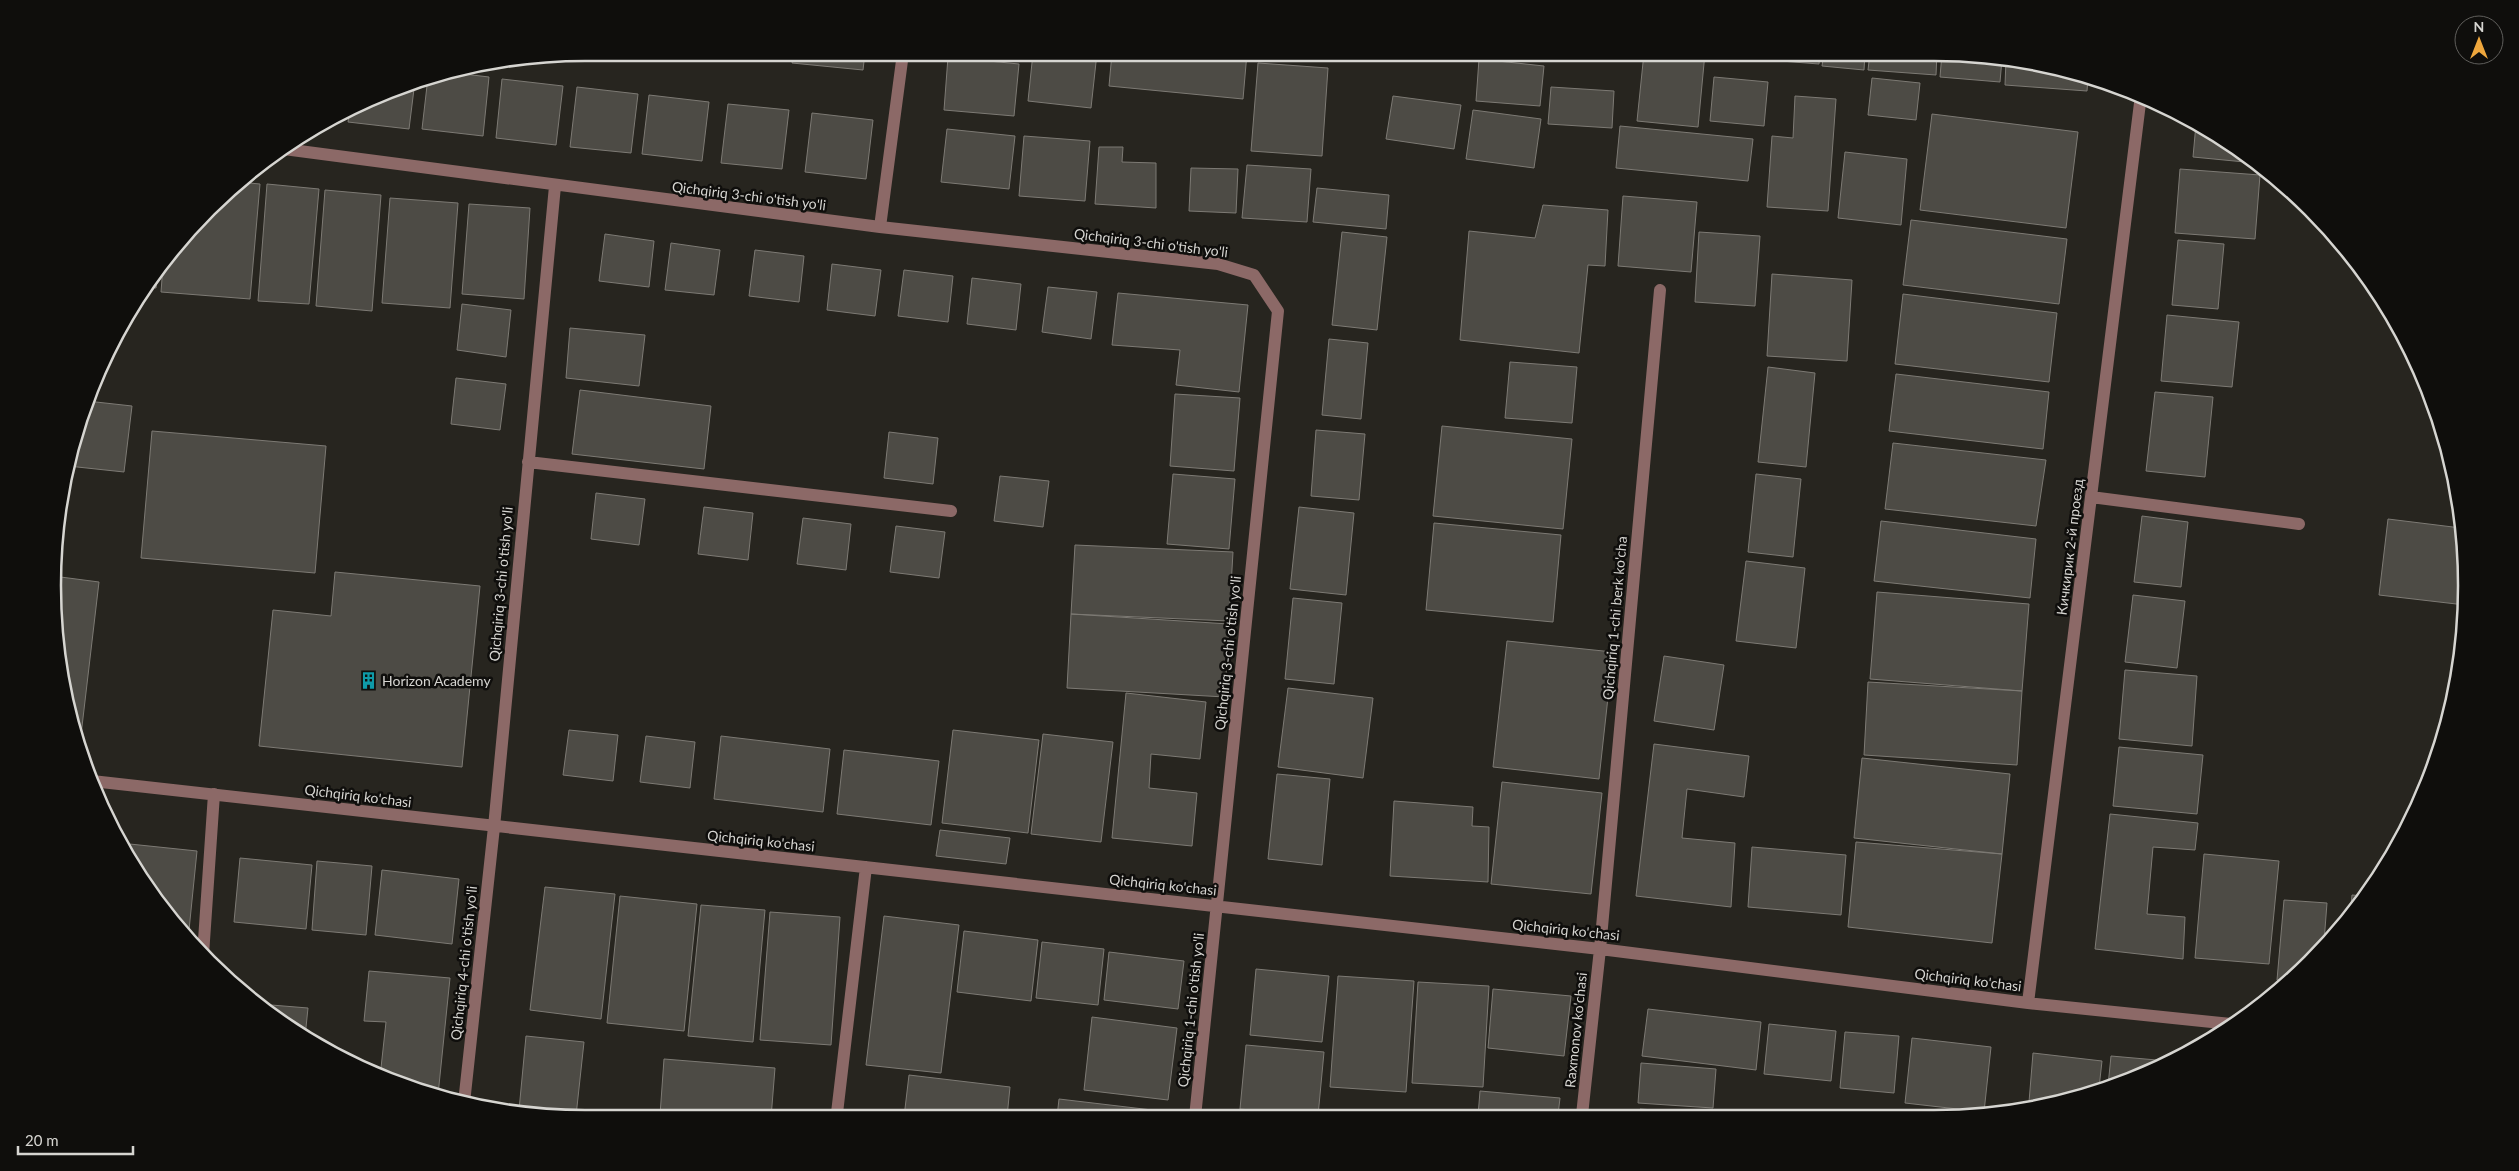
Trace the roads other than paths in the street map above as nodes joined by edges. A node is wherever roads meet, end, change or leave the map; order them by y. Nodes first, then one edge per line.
1 (902, 61) edge
2 (2140, 104) edge
3 (294, 150) edge
4 (555, 186) junction
5 (880, 227) junction
6 (1660, 290) dead end
7 (528, 462) junction
8 (2091, 497) junction
9 (951, 511) dead end
10 (2299, 524) dead end
11 (99, 782) edge
12 (214, 794) junction
13 (494, 827) junction
14 (866, 867) junction
15 (1216, 907) junction
16 (204, 944) edge
17 (1600, 949) junction
18 (2028, 1003) junction
19 (2222, 1023) edge
20 (465, 1096) edge
21 (837, 1110) edge
22 (1196, 1110) edge
23 (1583, 1110) edge

1 - 5 street
2 - 8 street, Кичкирик 2-й проезд
3 - 4 street, Qichqiriq 3-chi o'tish yo'li
4 - 5 street, Qichqiriq 3-chi o'tish yo'li
4 - 7 street, Qichqiriq 3-chi o'tish yo'li
5 - 15 street, Qichqiriq 3-chi o'tish yo'li
6 - 17 street, Qichqiriq 1-chi berk ko'cha
7 - 9 street
7 - 13 street, Qichqiriq 3-chi o'tish yo'li
8 - 10 street
8 - 18 street, Кичкирик 2-й проезд
11 - 12 street, Qichqiriq ko'chasi
12 - 13 street, Qichqiriq ko'chasi
12 - 16 street
13 - 14 street, Qichqiriq ko'chasi
13 - 20 street, Qichqiriq 4-chi o'tish yo'li
14 - 15 street, Qichqiriq ko'chasi
14 - 21 street
15 - 17 street, Qichqiriq ko'chasi
15 - 22 street, Qichqiriq 1-chi o'tish yo'li
17 - 18 street, Qichqiriq ko'chasi
17 - 23 street, Raxmonov ko'chasi
18 - 19 street, Qichqiriq ko'chasi

